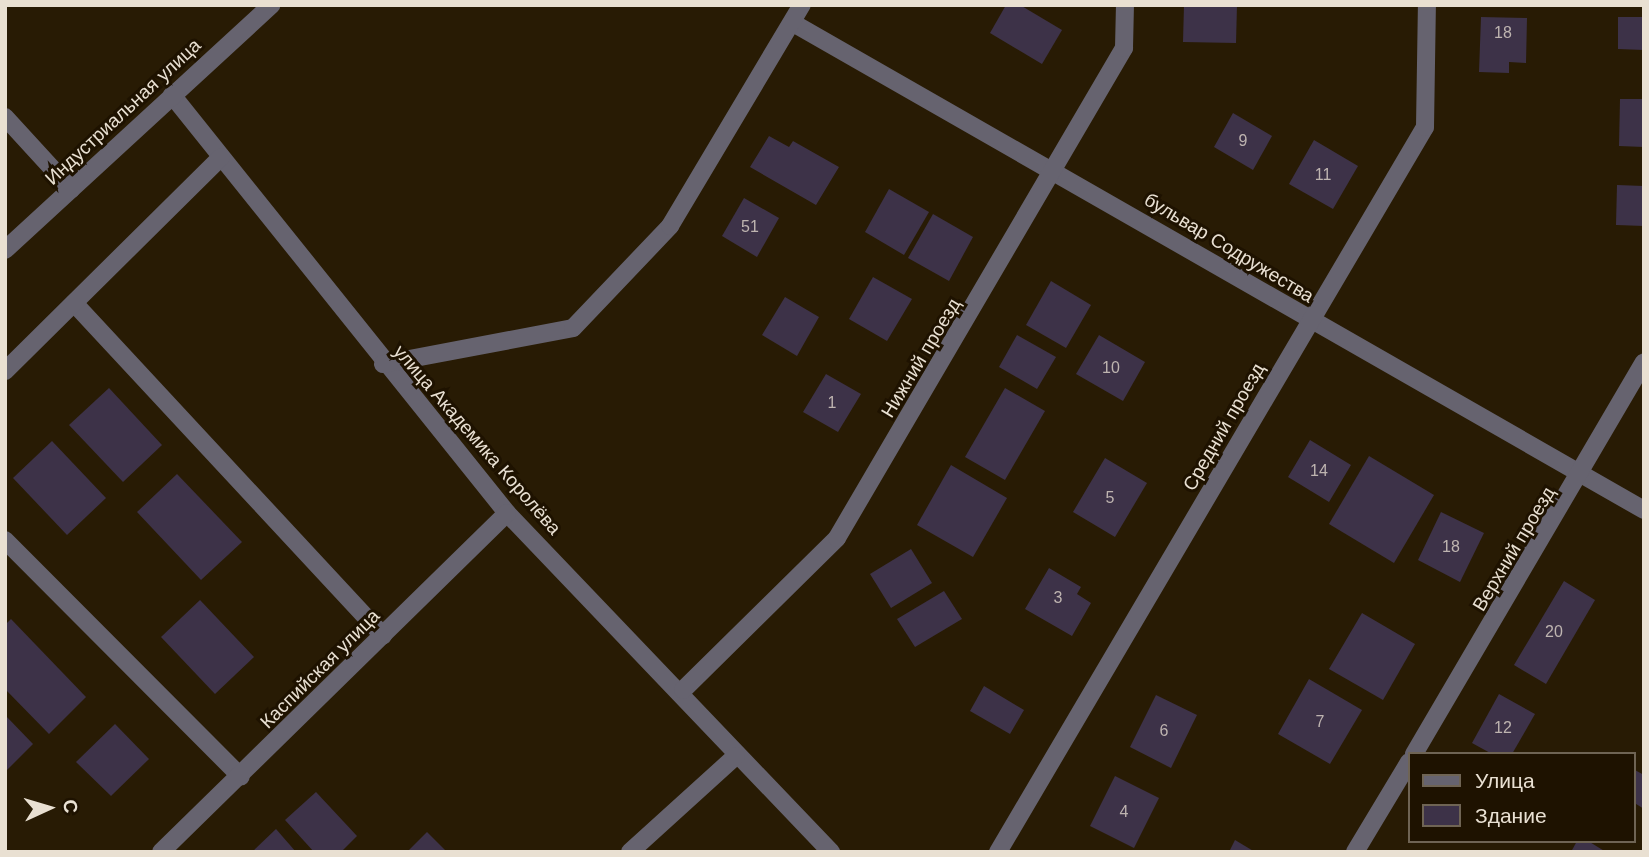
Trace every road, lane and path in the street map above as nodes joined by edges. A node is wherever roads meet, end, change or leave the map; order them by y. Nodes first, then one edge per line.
1 (271, 5) edge
2 (802, 5) edge
3 (1125, 5) edge
4 (1427, 5) edge
5 (793, 23) junction
6 (172, 95) junction
7 (5, 117) edge
8 (221, 157) junction
9 (1058, 171) junction
10 (71, 188) junction
11 (5, 250) edge
12 (74, 303) junction
13 (1310, 321) junction
14 (1644, 362) edge
15 (383, 363) junction
16 (5, 371) edge
17 (1583, 475) junction
18 (1644, 510) edge
19 (507, 513) junction
20 (5, 540) edge
21 (383, 636) junction
22 (683, 690) junction
23 (1415, 752) edge
24 (736, 756) junction
25 (1408, 764) edge
26 (241, 777) junction
27 (160, 852) edge
28 (630, 852) edge
29 (831, 852) edge
30 (998, 852) edge
31 (1355, 852) edge

1 - 6 street, Индустриальная улица
2 - 5 street
3 - 9 street, Нижний проезд
4 - 13 street, Средний проезд
5 - 9 street, бульвар Содружества
5 - 15 street
6 - 8 street, улица Академика Королёва
6 - 10 street, Индустриальная улица
7 - 10 street
8 - 12 street
8 - 15 street, улица Академика Королёва
9 - 13 street, бульвар Содружества
9 - 22 street, Нижний проезд
10 - 11 street, Индустриальная улица
12 - 16 street
12 - 21 street
13 - 17 street, бульвар Содружества
13 - 30 street, Средний проезд
14 - 17 street, Верхний проезд
15 - 19 street, улица Академика Королёва
17 - 18 street, бульвар Содружества
17 - 23 street, Верхний проезд
19 - 21 street, Каспийская улица
19 - 22 street, улица Академика Королёва
20 - 26 street
21 - 26 street, Каспийская улица
22 - 24 street, улица Академика Королёва
24 - 28 street
24 - 29 street, улица Академика Королёва
25 - 31 street
26 - 27 street, Каспийская улица

